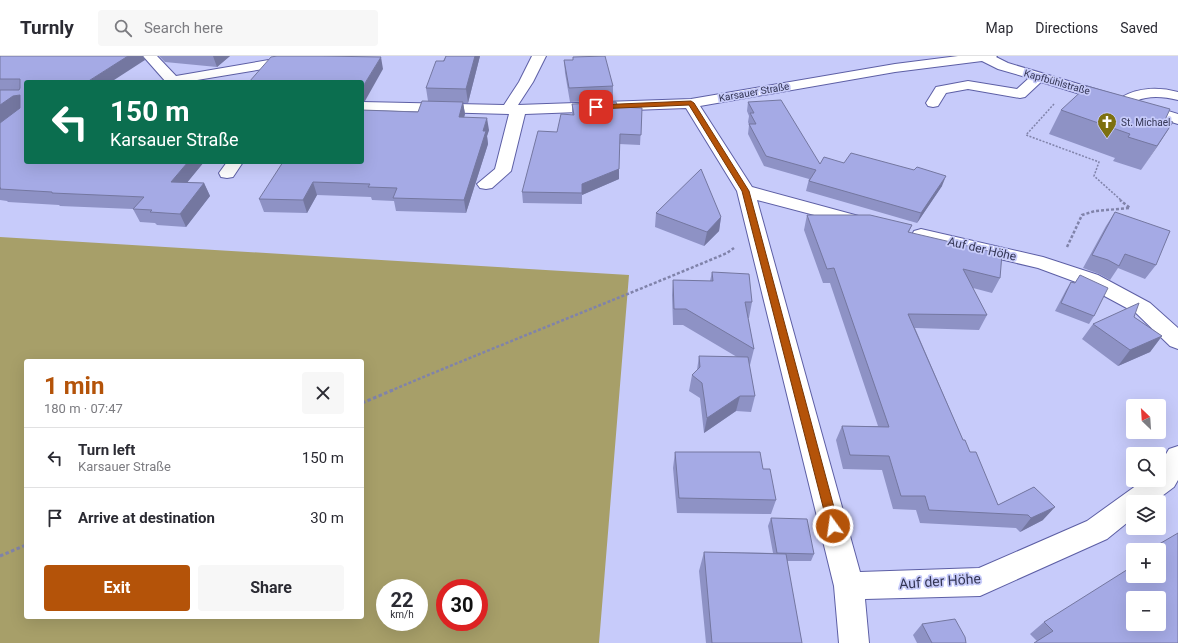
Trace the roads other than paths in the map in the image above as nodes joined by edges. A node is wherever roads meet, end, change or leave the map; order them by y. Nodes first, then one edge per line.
1 (150, 56) edge
2 (317, 56) edge
3 (539, 56) edge
4 (987, 56) edge
5 (1038, 77) junction
6 (167, 80) edge
7 (1178, 96) edge
8 (1125, 102) junction
9 (691, 103) junction
10 (933, 103) dead end
11 (364, 106) edge
12 (513, 110) junction
13 (1178, 119) edge
14 (486, 184) dead end
15 (746, 191) junction
16 (880, 226) edge
17 (904, 231) edge
18 (1178, 341) edge
19 (1178, 456) edge
20 (1143, 495) edge
21 (1126, 508) edge
22 (849, 586) junction
23 (854, 643) edge

1 - 6 street
2 - 6 street
3 - 12 street
4 - 5 street, Kapfbühlstraße
4 - 9 street, Karsauer Straße
5 - 8 street, Kapfbühlstraße
5 - 10 street
7 - 8 street
8 - 13 street, Kapfbühlstraße
9 - 12 street, Karsauer Straße
9 - 15 street
11 - 12 street, Karsauer Straße
12 - 14 street
15 - 16 street
15 - 22 street
17 - 18 street, Auf der Höhe
19 - 20 street, Auf der Höhe
21 - 22 street, Auf der Höhe
22 - 23 street

